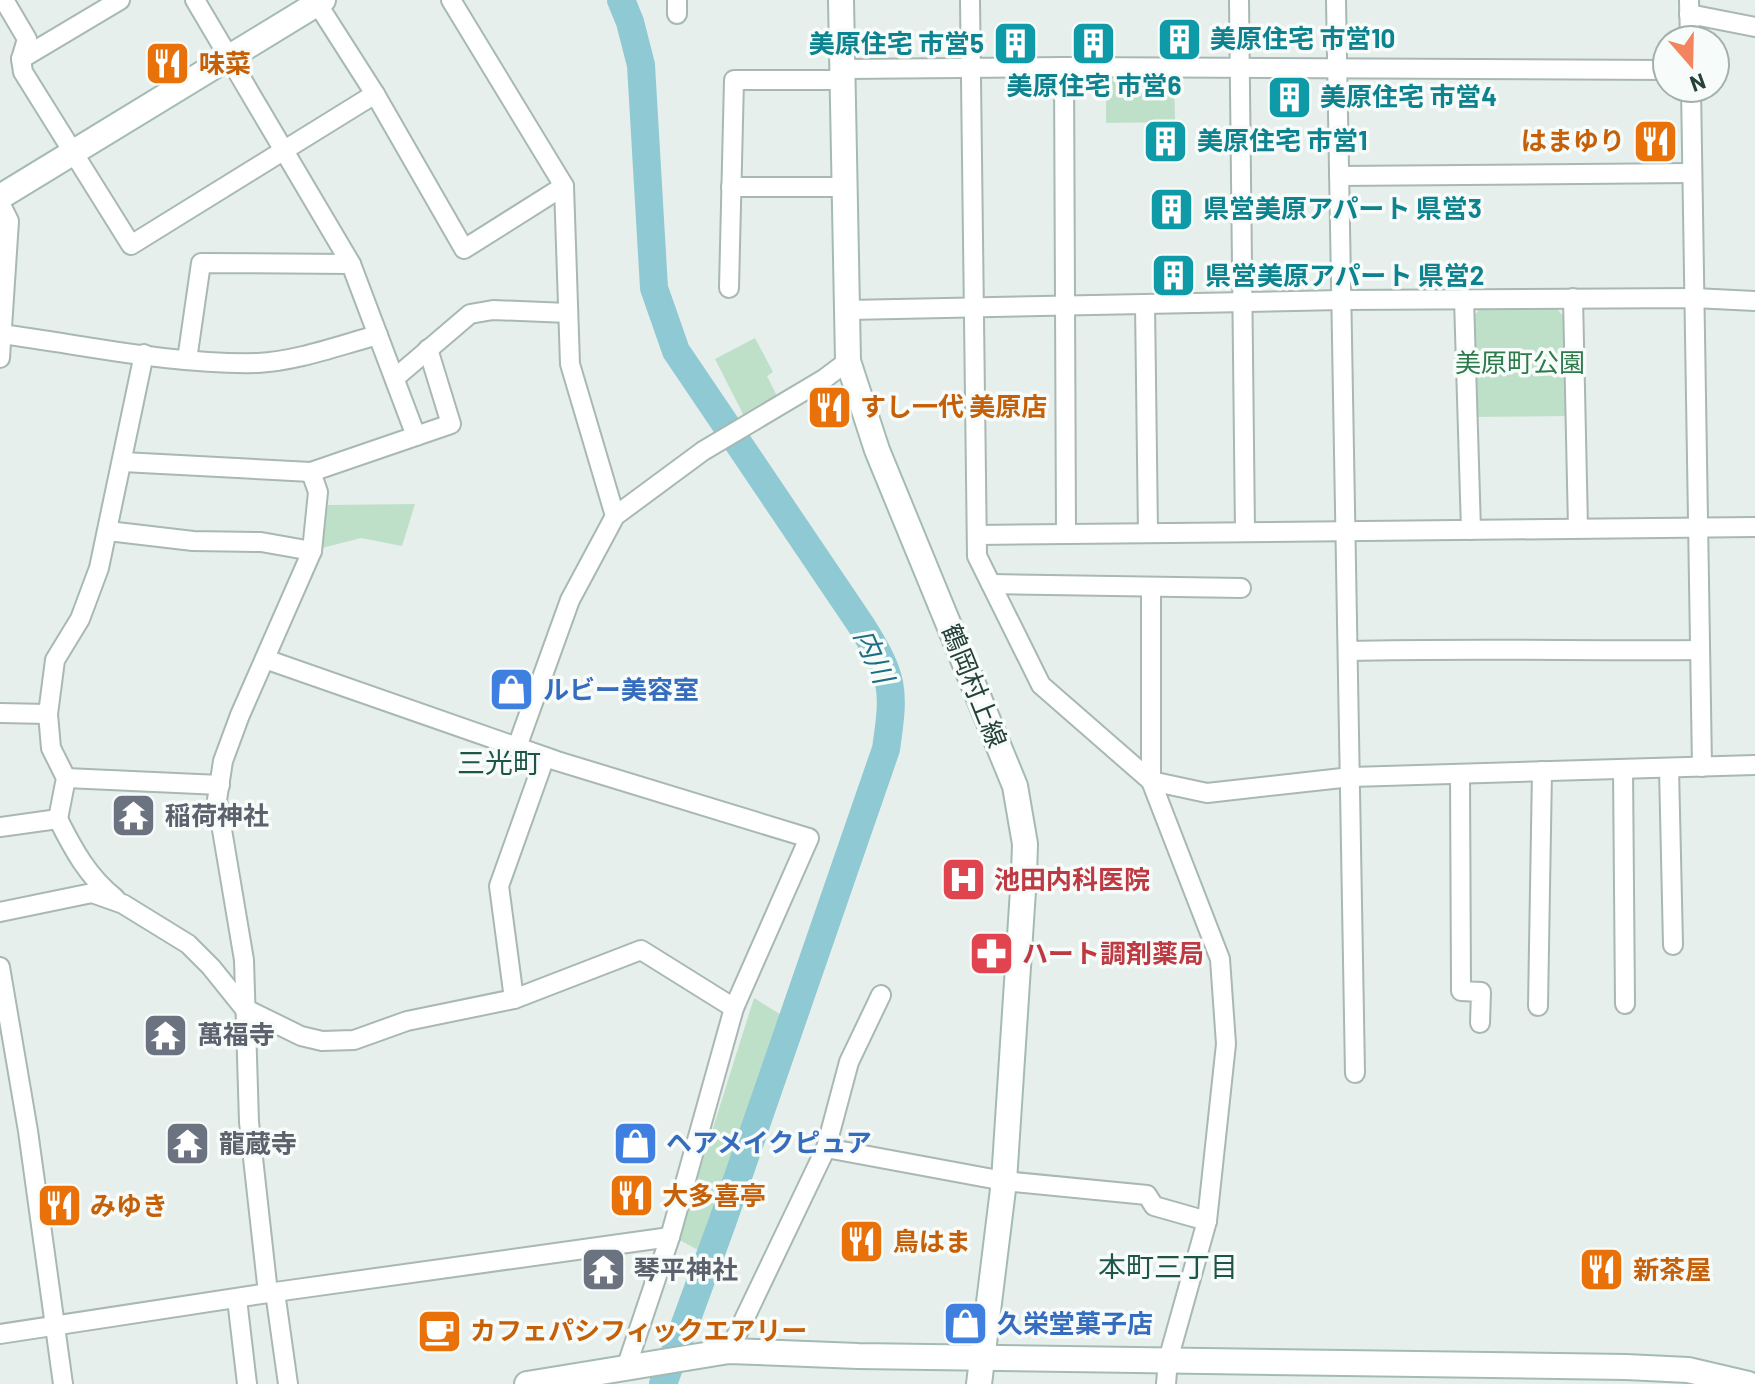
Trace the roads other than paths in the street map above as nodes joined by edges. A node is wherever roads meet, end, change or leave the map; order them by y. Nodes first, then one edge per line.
1 (4, 0) edge
2 (120, 0) edge
3 (195, 0) edge
4 (451, 0) edge
5 (841, 0) edge
6 (970, 0) edge
7 (1239, 0) edge
8 (1336, 0) edge
9 (318, 1) edge
10 (1689, 7) edge
11 (1755, 27) edge
12 (229, 56) junction
13 (21, 59) junction
14 (1064, 67) junction
15 (1240, 68) junction
16 (1337, 68) junction
17 (970, 69) junction
18 (1651, 70) edge
19 (843, 74) junction
20 (375, 94) junction
21 (1691, 104) edge
22 (285, 150) junction
23 (72, 152) junction
24 (1692, 173) junction
25 (1339, 176) junction
26 (564, 186) junction
27 (731, 187) junction
28 (845, 187) junction
29 (0, 200) edge
30 (351, 264) junction
31 (729, 288) dead end
32 (1573, 298) junction
33 (1694, 298) junction
34 (1464, 299) junction
35 (1341, 300) junction
36 (1755, 301) edge
37 (1242, 302) junction
38 (1145, 304) junction
39 (1064, 306) junction
40 (974, 308) junction
41 (848, 310) junction
42 (568, 313) junction
43 (1, 334) edge
44 (378, 335) junction
45 (428, 349) junction
46 (144, 354) junction
47 (0, 358) edge
48 (187, 360) junction
49 (848, 361) junction
50 (395, 378) junction
51 (416, 436) junction
52 (123, 462) junction
53 (311, 472) junction
54 (615, 516) junction
55 (1698, 526) junction
56 (1755, 527) edge
57 (1578, 528) junction
58 (1471, 530) junction
59 (108, 531) junction
60 (1346, 531) junction
61 (1245, 532) junction
62 (1148, 533) junction
63 (1066, 534) junction
64 (977, 535) junction
65 (312, 551) junction
66 (991, 584) junction
67 (1151, 587) junction
68 (1241, 588) dead end
69 (1700, 650) junction
70 (1349, 651) junction
71 (265, 659) junction
72 (0, 713) edge
73 (48, 714) junction
74 (517, 747) junction
75 (545, 757) junction
76 (1755, 765) edge
77 (1702, 767) junction
78 (1669, 768) junction
79 (1623, 769) junction
80 (1542, 771) junction
81 (1460, 774) junction
82 (1351, 777) junction
83 (66, 778) junction
84 (1151, 781) junction
85 (220, 785) junction
86 (58, 819) junction
87 (0, 827) edge
88 (123, 904) junction
89 (0, 912) edge
90 (1673, 945) dead end
91 (0, 967) edge
92 (881, 995) dead end
93 (514, 999) junction
94 (1625, 1004) dead end
95 (1538, 1006) dead end
96 (244, 1008) junction
97 (734, 1008) junction
98 (1480, 1023) dead end
99 (1355, 1073) dead end
100 (826, 1148) junction
101 (1004, 1181) junction
102 (1207, 1221) junction
103 (670, 1237) junction
104 (271, 1293) junction
105 (237, 1299) junction
106 (56, 1326) junction
107 (0, 1334) edge
108 (729, 1351) junction
109 (984, 1357) junction
110 (626, 1368) junction
111 (1167, 1372) edge
112 (1657, 1376) edge
113 (63, 1384) edge
114 (247, 1384) edge
115 (288, 1384) edge
116 (527, 1384) edge
117 (979, 1384) edge
118 (1748, 1384) edge

1 - 13 street
2 - 13 street
3 - 12 street
4 - 26 street
5 - 19 street, 鶴岡村上線
6 - 17 street
7 - 15 street
8 - 16 street
9 - 12 street
9 - 20 street
10 - 11 street
12 - 22 street
12 - 23 street
13 - 23 street
14 - 15 street
14 - 17 street
14 - 39 street
15 - 16 street
15 - 37 street
16 - 18 street
16 - 25 street
17 - 19 street
17 - 40 street
19 - 27 street
19 - 28 street, 鶴岡村上線
20 - 22 street
20 - 26 street
21 - 24 street
22 - 23 street
22 - 30 street
23 - 29 street
24 - 25 street
24 - 33 street
25 - 35 street
26 - 42 street
27 - 28 street
27 - 31 street
28 - 41 street, 鶴岡村上線
29 - 43 street
30 - 44 street
30 - 48 street
32 - 33 street
32 - 34 street
32 - 57 street
33 - 36 street
33 - 55 street
34 - 35 street
34 - 58 street
35 - 37 street
35 - 60 street
37 - 38 street
37 - 61 street
38 - 39 street
38 - 62 street
39 - 40 street
39 - 63 street
40 - 41 street
40 - 64 street
41 - 49 street, 鶴岡村上線
42 - 45 street
42 - 54 street
43 - 46 street
43 - 47 street
44 - 48 street
44 - 50 street
45 - 50 street
45 - 51 street
46 - 48 street
46 - 52 street
49 - 54 street
49 - 101 street, 鶴岡村上線
50 - 51 street
51 - 53 street
52 - 53 street
52 - 59 street
53 - 65 street
54 - 74 street
55 - 56 street
55 - 57 street
55 - 69 street
57 - 58 street
58 - 60 street
59 - 65 street
59 - 73 street
60 - 61 street
60 - 70 street
61 - 62 street
62 - 63 street
63 - 64 street
64 - 66 street
65 - 71 street
66 - 67 street
66 - 84 street
67 - 68 street
67 - 84 street
69 - 70 street
69 - 77 street
70 - 82 street
71 - 74 street
71 - 85 street
72 - 73 street
73 - 83 street
74 - 75 street
75 - 93 street
75 - 97 street
76 - 77 street
77 - 78 street
78 - 79 street
78 - 90 street
79 - 80 street
79 - 94 street
80 - 81 street
80 - 95 street
81 - 82 street
81 - 98 street
82 - 84 street
82 - 99 street
83 - 85 street
83 - 86 street
84 - 102 street
85 - 96 street
86 - 87 street
86 - 88 street
88 - 89 street
88 - 96 street
91 - 106 street
92 - 100 street
93 - 96 street
93 - 97 street
96 - 104 street
97 - 103 street
100 - 101 street
100 - 108 street
101 - 102 street
101 - 109 street, 鶴岡村上線
102 - 111 street
103 - 104 street
103 - 110 street
104 - 105 street
104 - 115 street
105 - 106 street
105 - 114 street
106 - 107 street
106 - 113 street
108 - 109 street
108 - 110 street
109 - 111 street
109 - 117 street, 鶴岡村上線
110 - 116 street
111 - 112 street
112 - 118 street

